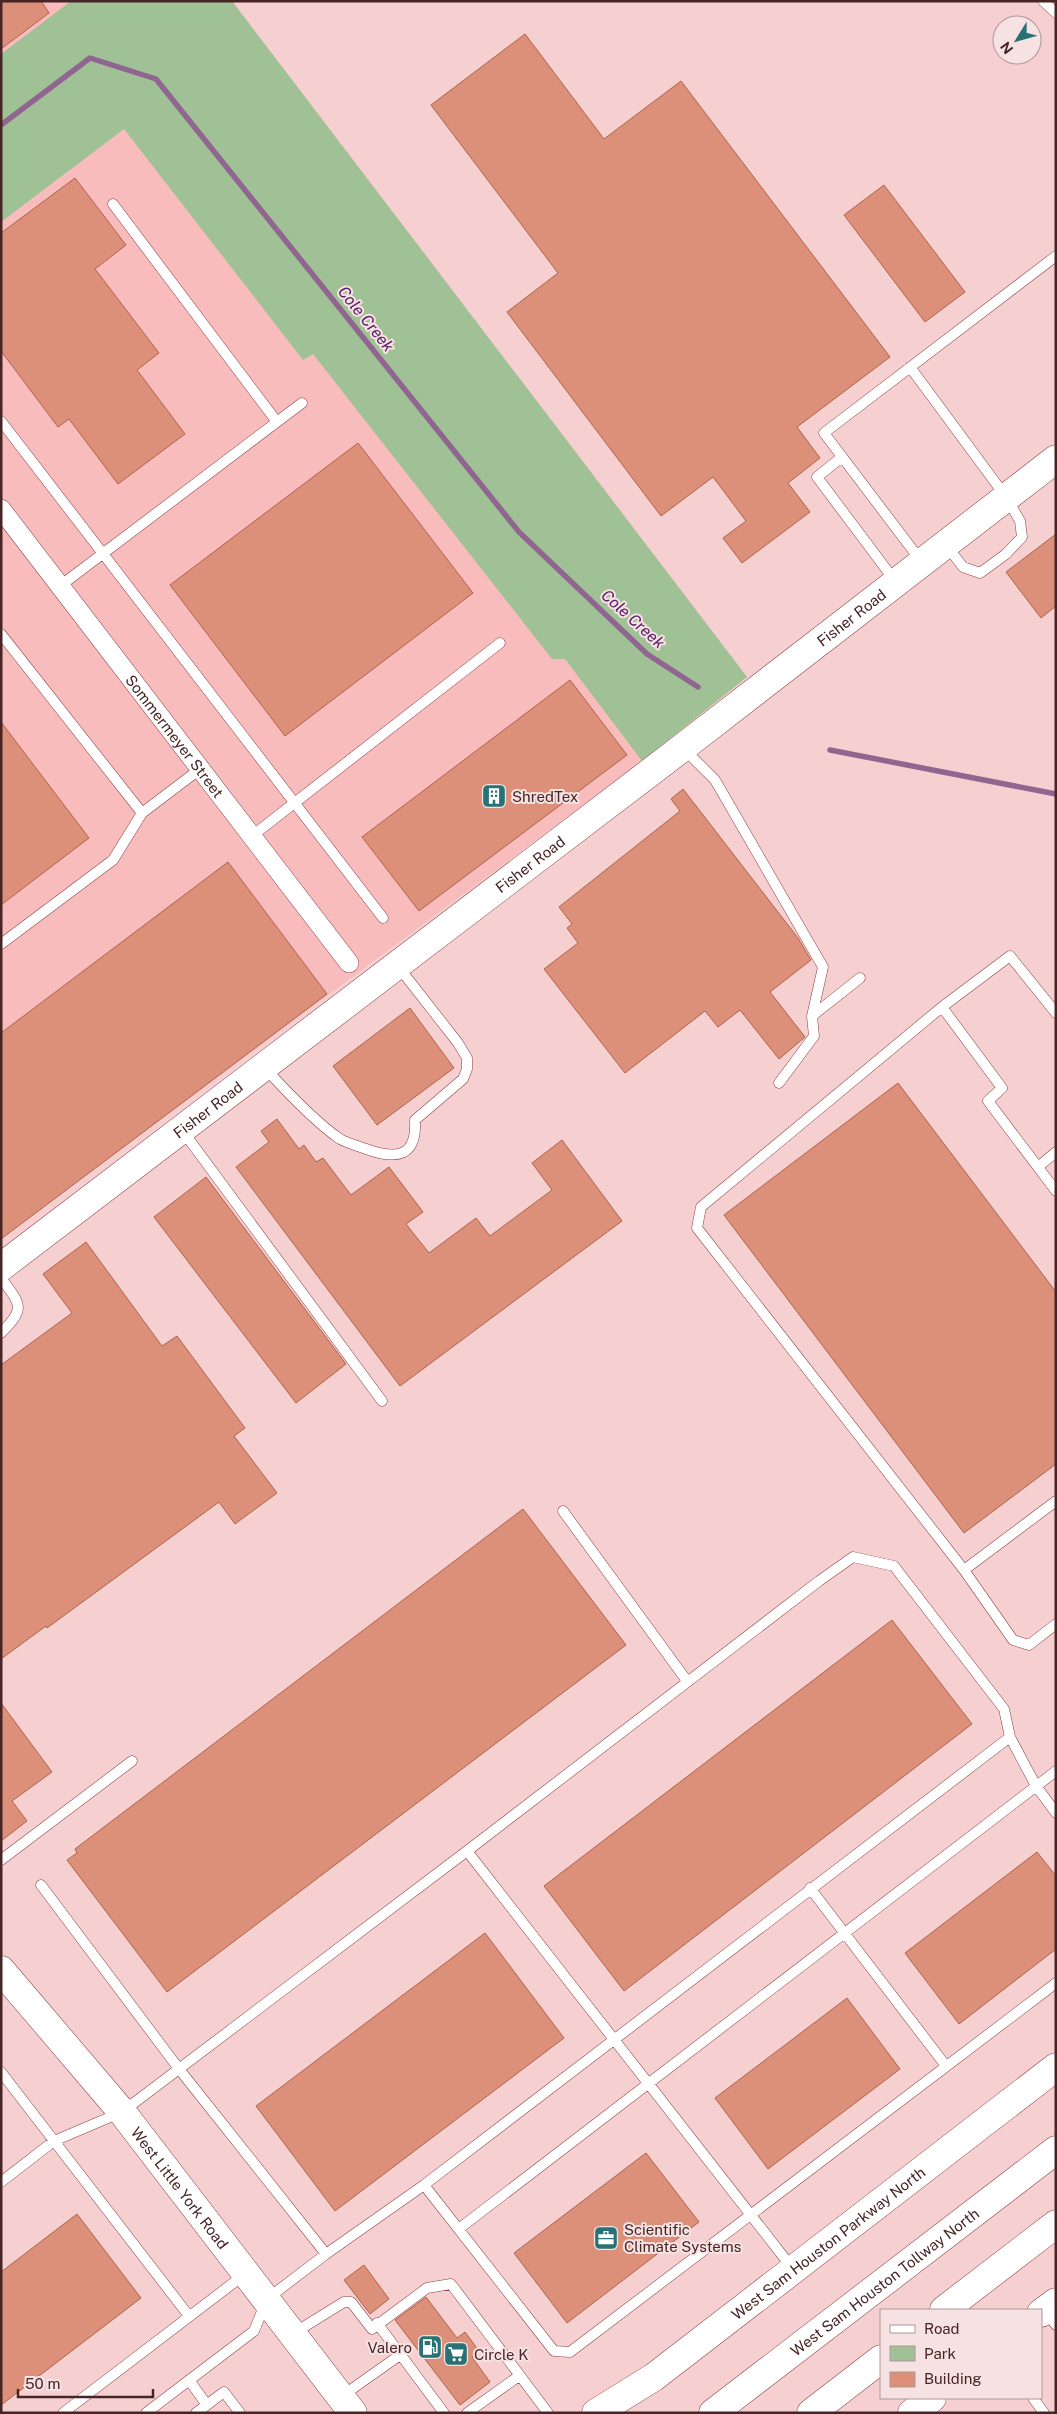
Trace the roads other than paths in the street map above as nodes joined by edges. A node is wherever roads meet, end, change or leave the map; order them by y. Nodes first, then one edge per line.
1 (1042, 1) edge
2 (1056, 13) edge
3 (113, 204) dead end
4 (1056, 256) edge
5 (910, 367) junction
6 (302, 403) dead end
7 (1, 421) edge
8 (277, 422) junction
9 (842, 457) junction
10 (1055, 461) edge
11 (1006, 497) junction
12 (1, 509) edge
13 (945, 543) junction
14 (103, 553) junction
15 (921, 561) junction
16 (895, 581) junction
17 (60, 586) junction
18 (1, 634) edge
19 (500, 643) dead end
20 (682, 748) junction
21 (200, 769) junction
22 (295, 803) junction
23 (142, 813) junction
24 (252, 836) junction
25 (383, 918) dead end
26 (1, 944) edge
27 (349, 963) dead end
28 (396, 964) junction
29 (860, 978) dead end
30 (942, 1008) junction
31 (1056, 1013) edge
32 (812, 1016) junction
33 (263, 1066) junction
34 (779, 1083) dead end
35 (182, 1129) junction
36 (1056, 1152) edge
37 (1038, 1167) junction
38 (1056, 1191) edge
39 (1, 1267) edge
40 (1, 1278) edge
41 (1, 1333) edge
42 (382, 1401) dead end
43 (1056, 1501) edge
44 (563, 1511) dead end
45 (964, 1570) junction
46 (1056, 1624) edge
47 (687, 1681) junction
48 (1010, 1737) junction
49 (132, 1761) dead end
50 (1056, 1771) edge
51 (1036, 1786) junction
52 (1056, 1813) edge
53 (467, 1851) junction
54 (1, 1860) edge
55 (41, 1885) dead end
56 (810, 1888) junction
57 (845, 1933) junction
58 (1, 1970) edge
59 (1056, 1983) edge
60 (614, 2039) junction
61 (946, 2066) junction
62 (1056, 2067) edge
63 (179, 2069) junction
64 (1, 2072) edge
65 (648, 2083) junction
66 (122, 2112) junction
67 (54, 2141) junction
68 (1056, 2150) edge
69 (1, 2182) edge
70 (424, 2185) junction
71 (751, 2214) junction
72 (1056, 2224) edge
73 (460, 2228) junction
74 (326, 2254) junction
75 (794, 2270) junction
76 (246, 2272) junction
77 (267, 2299) junction
78 (945, 2309) edge
79 (189, 2316) junction
80 (377, 2323) junction
81 (294, 2334) junction
82 (400, 2356) junction
83 (880, 2360) edge
84 (519, 2376) junction
85 (189, 2380) junction
86 (931, 2399) edge
87 (1034, 2399) edge
88 (207, 2404) junction
89 (347, 2405) edge
90 (721, 2407) edge
91 (439, 2411) edge
92 (63, 2413) edge
93 (146, 2413) edge
94 (196, 2413) edge
95 (240, 2413) edge
96 (467, 2413) edge
97 (548, 2413) edge
98 (596, 2413) edge
99 (811, 2413) edge
100 (912, 2413) edge
101 (1044, 2413) edge

1 - 2 lane
3 - 8 lane
4 - 5 lane
5 - 9 lane
5 - 11 lane
6 - 8 lane
7 - 14 lane
8 - 14 lane
9 - 15 lane
9 - 16 lane
10 - 11 main road, Fisher Road
11 - 13 main road, Fisher Road
11 - 13 lane
12 - 17 street, Sommermeyer Street
13 - 15 main road, Fisher Road
14 - 17 lane
14 - 22 lane
15 - 16 main road, Fisher Road
16 - 20 main road, Fisher Road
17 - 21 street, Sommermeyer Street
18 - 23 lane
19 - 22 lane
20 - 28 main road, Fisher Road
20 - 32 lane
21 - 23 lane
21 - 24 street, Sommermeyer Street
22 - 24 lane
22 - 25 lane
23 - 26 lane
24 - 27 street, Sommermeyer Street
28 - 33 main road, Fisher Road
28 - 33 lane
29 - 32 lane
30 - 31 lane
30 - 37 lane
30 - 45 lane
32 - 34 lane
33 - 35 main road, Fisher Road
35 - 39 main road, Fisher Road
35 - 42 lane
36 - 37 lane
37 - 38 lane
40 - 41 lane
43 - 45 lane
44 - 47 lane
45 - 46 lane
47 - 48 lane
47 - 53 lane
48 - 51 lane
48 - 56 lane
49 - 54 lane
50 - 51 lane
51 - 52 lane
51 - 57 lane
53 - 60 lane
53 - 63 lane
55 - 63 lane
56 - 57 lane
56 - 60 lane
57 - 61 lane
57 - 65 lane
58 - 66 main road, West Little York Road
59 - 61 lane
60 - 65 lane
60 - 70 lane
61 - 71 lane
62 - 75 main road, West Sam Houston Parkway North
63 - 66 lane
63 - 74 lane
64 - 67 lane
65 - 71 lane
65 - 73 lane
66 - 67 lane
66 - 76 main road, West Little York Road
67 - 69 lane
67 - 79 lane
68 - 90 main road, West Sam Houston Tollway North
70 - 73 lane
70 - 74 lane
71 - 73 lane
71 - 75 lane
72 - 78 main road
74 - 77 lane
75 - 98 main road, West Sam Houston Parkway North
76 - 77 main road, West Little York Road
76 - 79 lane
77 - 81 main road, West Little York Road
77 - 85 lane
79 - 92 lane
80 - 81 lane
80 - 82 lane
80 - 84 lane
81 - 89 main road, West Little York Road
82 - 89 lane
82 - 91 lane
83 - 99 main road
84 - 96 lane
84 - 97 lane
85 - 88 lane
85 - 93 lane
86 - 100 main road
87 - 101 lane
88 - 94 lane
88 - 95 lane

